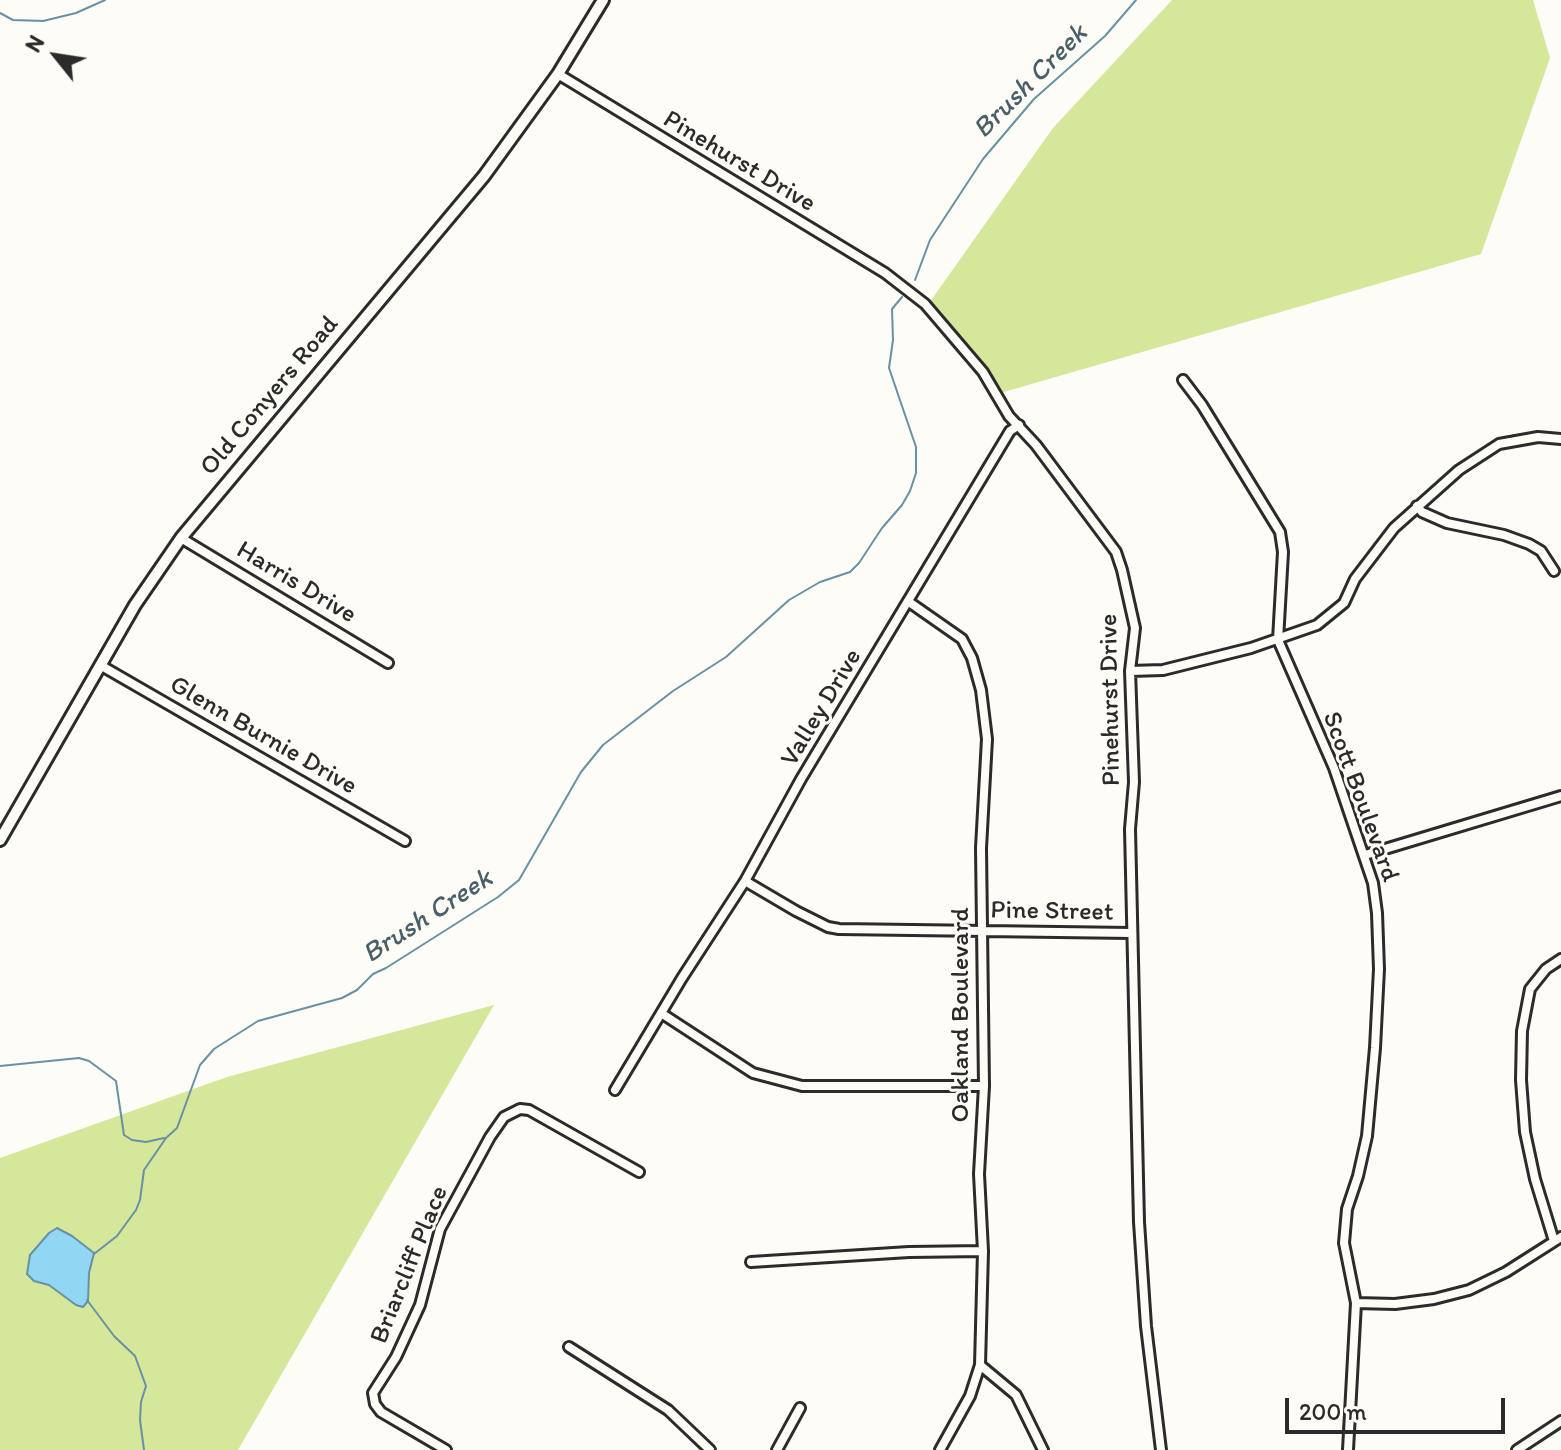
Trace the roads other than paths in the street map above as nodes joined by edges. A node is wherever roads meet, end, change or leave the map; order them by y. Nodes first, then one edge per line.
1 (603, 0) edge
2 (558, 74) junction
3 (1183, 380) dead end
4 (1019, 425) junction
5 (1561, 439) edge
6 (1417, 506) junction
7 (181, 538) junction
8 (1554, 571) dead end
9 (909, 602) junction
10 (1278, 640) junction
11 (388, 663) dead end
12 (100, 665) junction
13 (1130, 671) junction
14 (1561, 796) edge
15 (0, 840) edge
16 (405, 841) dead end
17 (1365, 855) junction
18 (745, 881) junction
19 (980, 930) junction
20 (1131, 933) junction
21 (1561, 959) edge
22 (661, 1013) junction
23 (984, 1086) junction
24 (615, 1090) dead end
25 (639, 1172) dead end
26 (1558, 1239) edge
27 (983, 1251) junction
28 (751, 1262) dead end
29 (1356, 1303) junction
30 (569, 1347) dead end
31 (980, 1365) junction
32 (800, 1408) dead end
33 (1561, 1421) edge
34 (446, 1450) edge
35 (710, 1450) edge
36 (777, 1450) edge
37 (940, 1450) edge
38 (1043, 1450) edge
39 (1161, 1450) edge
40 (1348, 1450) edge
41 (1517, 1450) edge

1 - 2 street, Old Conyers Road
2 - 4 street, Pinehurst Drive
2 - 7 street, Old Conyers Road
3 - 10 street, Scott Boulevard
4 - 9 street, Valley Drive
4 - 13 street, Pinehurst Drive
5 - 6 street
6 - 8 street
6 - 10 street
7 - 11 street, Harris Drive
7 - 12 street, Old Conyers Road
9 - 18 street, Valley Drive
9 - 19 street, Oakland Boulevard
10 - 13 street
10 - 17 street, Scott Boulevard
12 - 15 street, Old Conyers Road
12 - 16 street, Glenn Burnie Drive
13 - 20 street, Pinehurst Drive
14 - 17 street
17 - 29 street, Scott Boulevard
18 - 19 street, Pine Street
18 - 22 street, Valley Drive
19 - 20 street, Pine Street
19 - 23 street, Oakland Boulevard
20 - 39 street, Pinehurst Drive
21 - 26 street
22 - 23 street
22 - 24 street, Valley Drive
23 - 27 street, Oakland Boulevard
25 - 34 street, Briarcliff Place
26 - 29 street
27 - 28 street
27 - 31 street, Oakland Boulevard
29 - 40 street, Scott Boulevard
30 - 35 street
31 - 37 street, Oakland Boulevard
31 - 38 street
32 - 36 street
33 - 41 street

